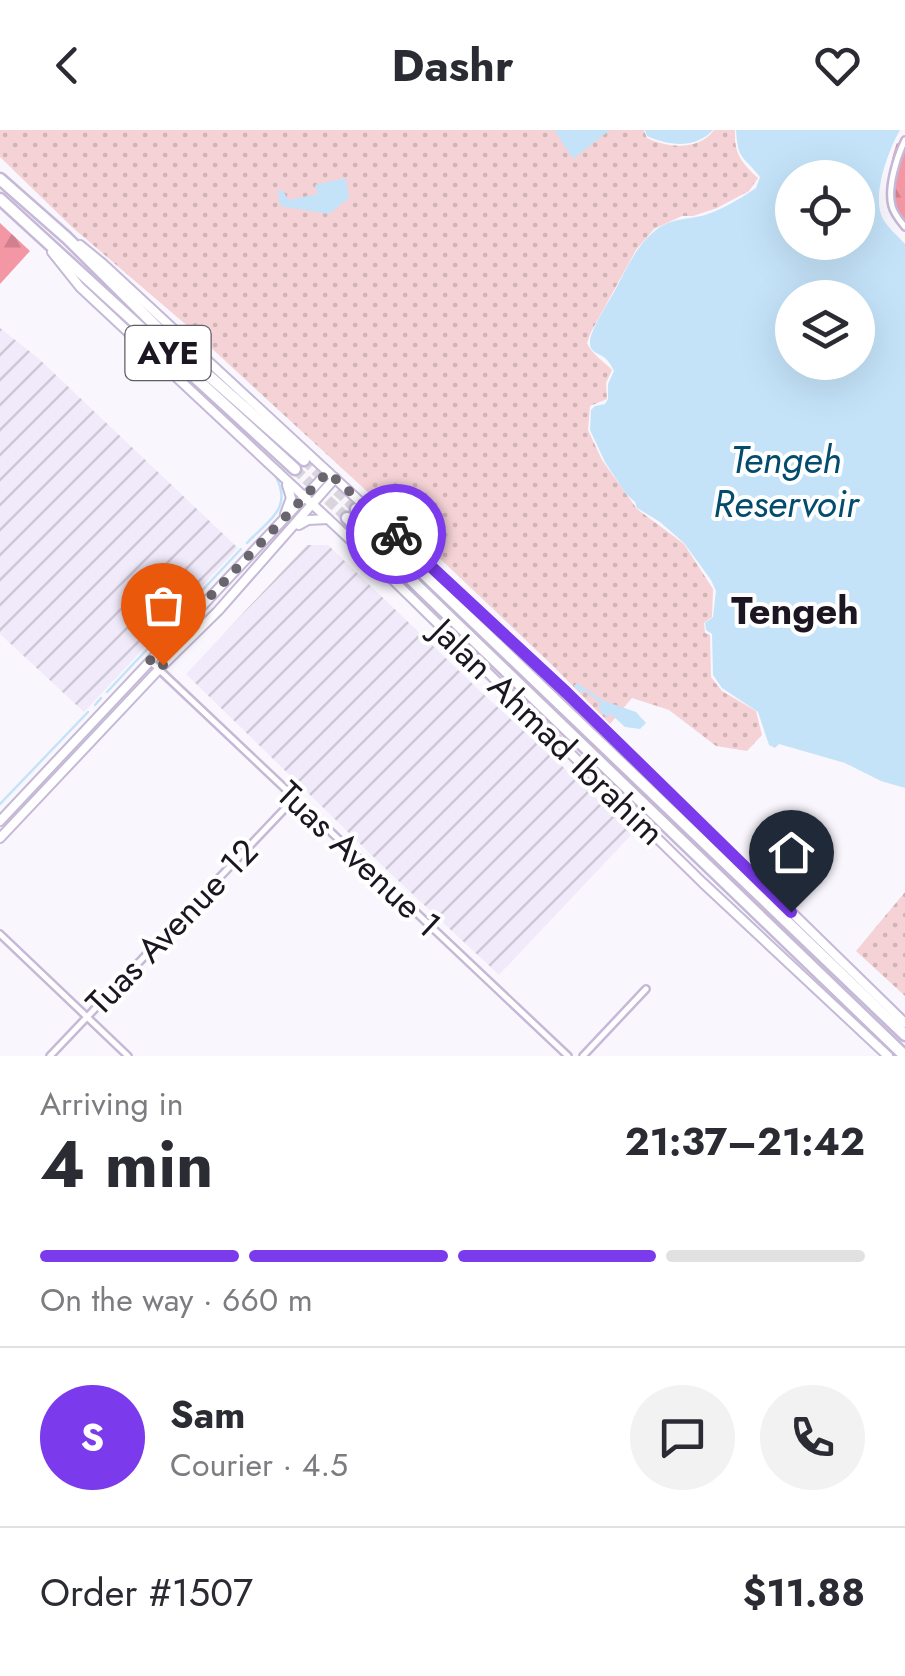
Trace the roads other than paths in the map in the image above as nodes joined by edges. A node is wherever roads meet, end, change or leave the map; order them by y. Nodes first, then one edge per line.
1 (905, 140) edge
2 (0, 178) edge
3 (0, 200) edge
4 (905, 228) edge
5 (41, 238) junction
6 (67, 238) junction
7 (332, 475) junction
8 (282, 477) junction
9 (308, 501) junction
10 (328, 519) junction
11 (279, 526) junction
12 (288, 533) junction
13 (150, 660) junction
14 (160, 669) junction
15 (295, 798) junction
16 (0, 820) edge
17 (0, 838) edge
18 (0, 934) edge
19 (646, 989) dead end
20 (86, 1017) junction
21 (905, 1023) edge
22 (905, 1035) edge
23 (874, 1043) junction
24 (50, 1056) edge
25 (128, 1056) edge
26 (568, 1056) edge
27 (583, 1056) edge
28 (874, 1056) edge
29 (888, 1056) edge
30 (905, 1056) edge

1 - 4 street
2 - 6 highway, AYE
3 - 5 highway, AYE
5 - 6 highway, AYE
5 - 8 main road, Jalan Ahmad Ibrahim
6 - 7 main road, Jalan Ahmad Ibrahim
7 - 9 main road
7 - 21 main road, Jalan Ahmad Ibrahim
8 - 9 main road, Jalan Ahmad Ibrahim
8 - 11 main road
9 - 10 main road, Jalan Ahmad Ibrahim
9 - 11 main road
9 - 12 main road
10 - 12 main road
10 - 23 main road, Jalan Ahmad Ibrahim
11 - 13 main road
12 - 14 main road
13 - 14 street, Tuas Avenue 1
13 - 16 main road
14 - 15 street, Tuas Avenue 1
14 - 17 main road
15 - 20 street, Tuas Avenue 12
15 - 26 street, Tuas Avenue 1
18 - 20 street
19 - 27 street
20 - 24 street, Tuas Avenue 12
20 - 25 street
22 - 30 highway
23 - 28 street
23 - 29 main road, Jalan Ahmad Ibrahim

